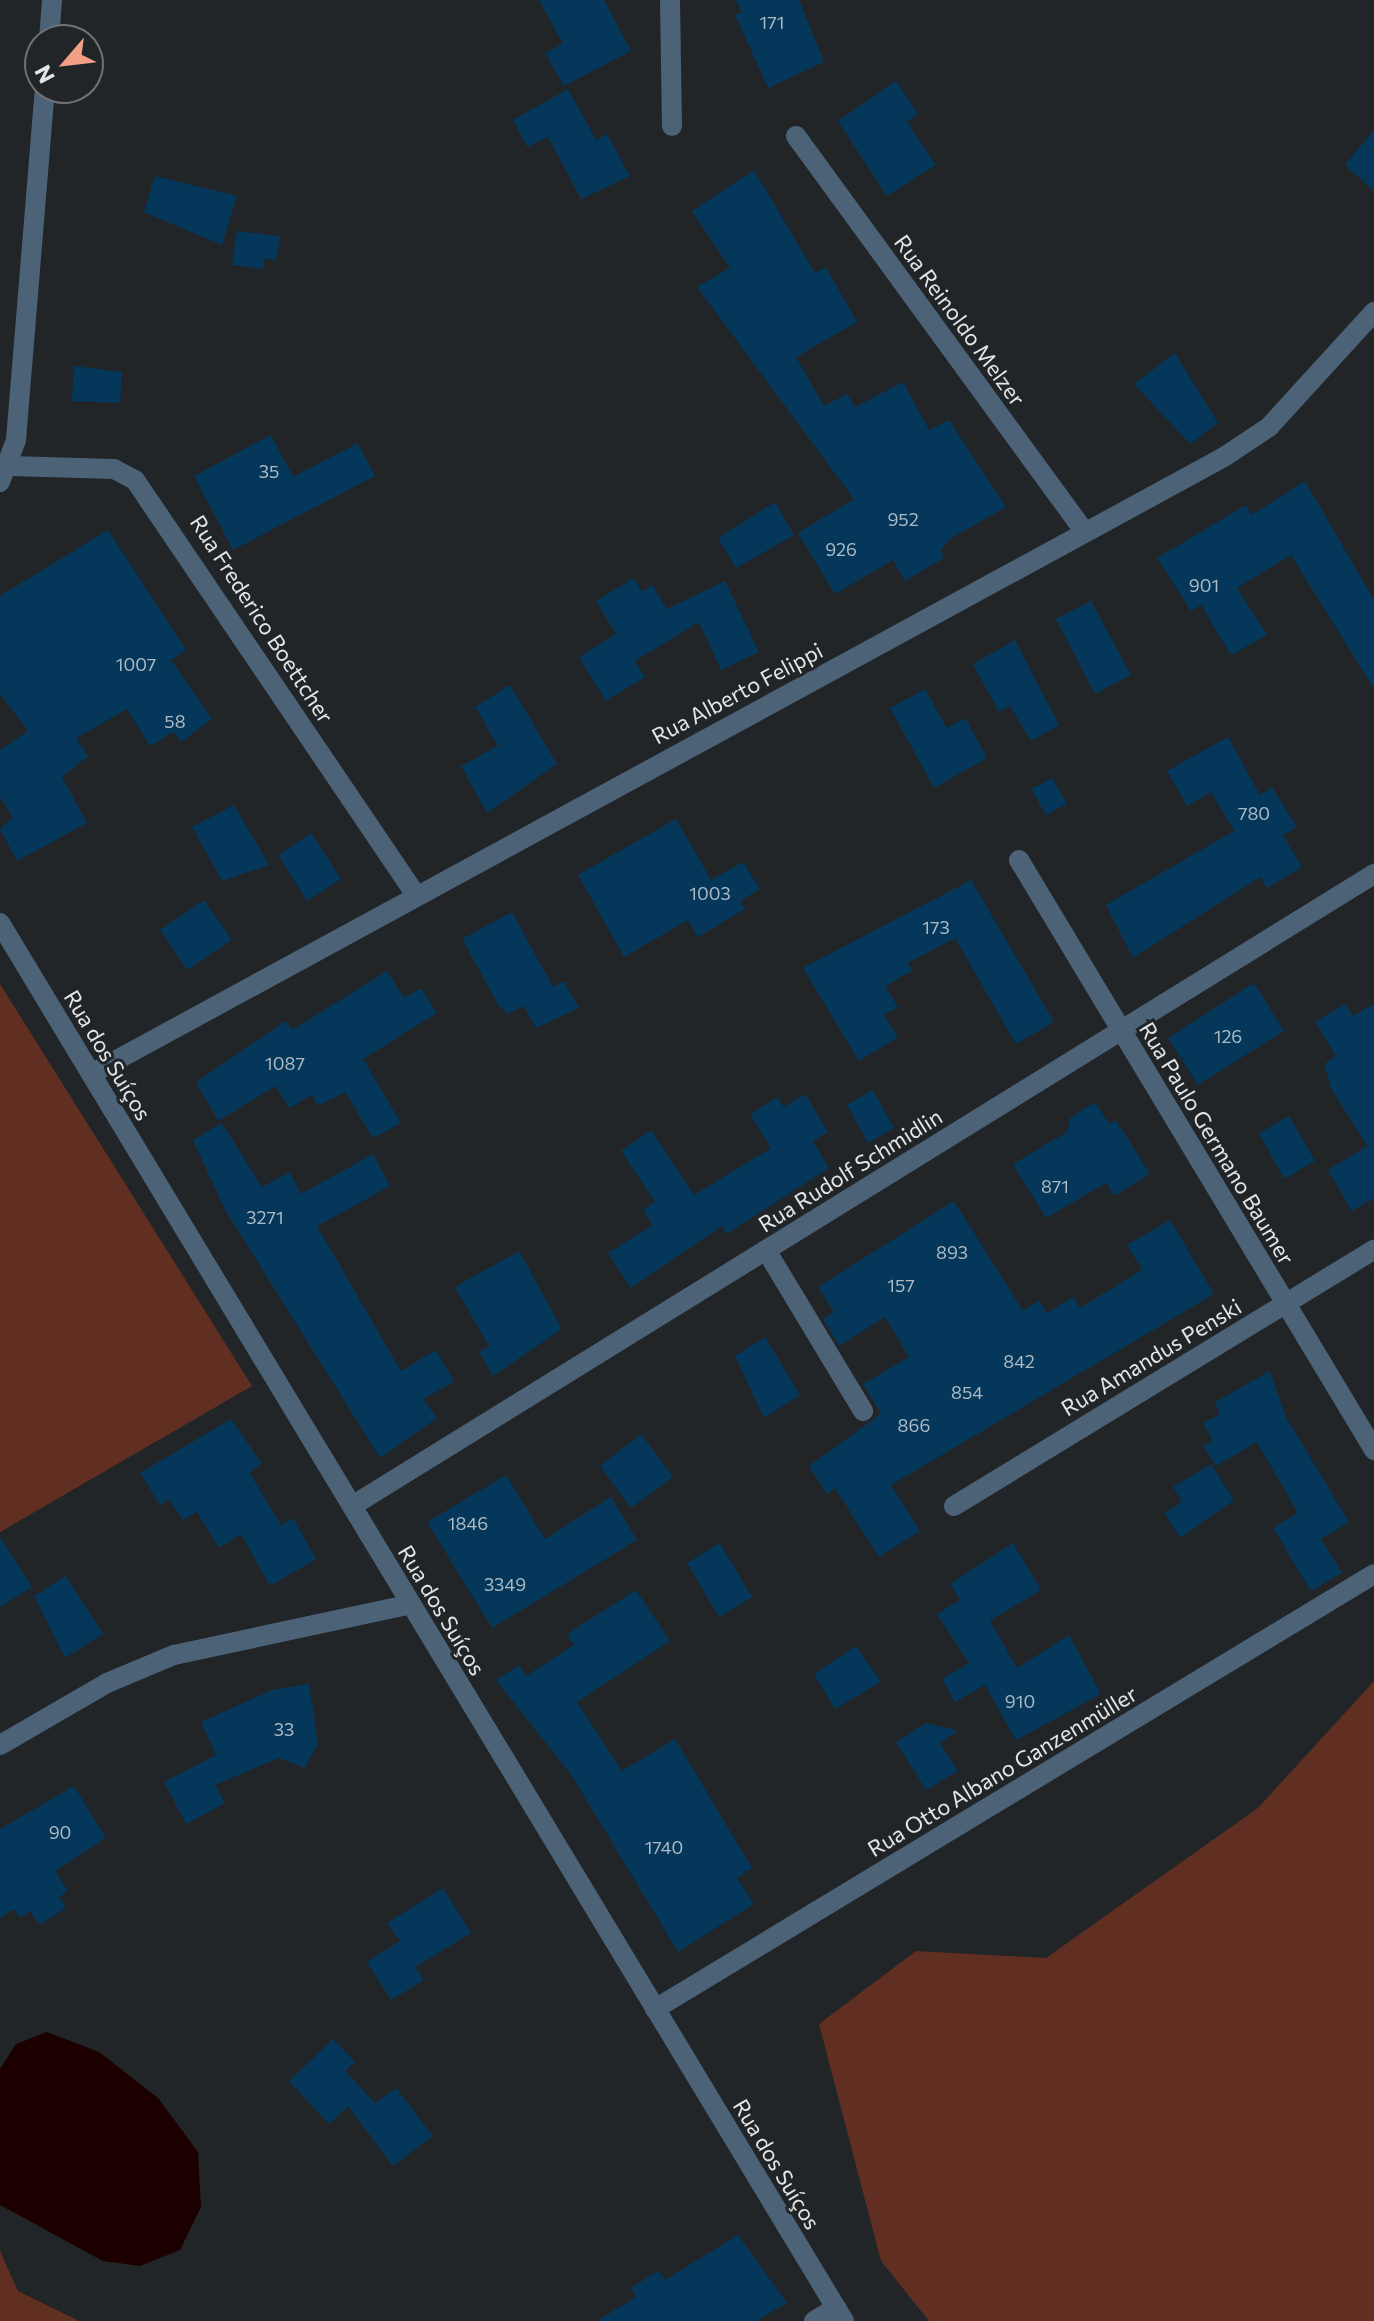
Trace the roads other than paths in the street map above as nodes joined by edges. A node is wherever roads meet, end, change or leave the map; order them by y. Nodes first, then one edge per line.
1 (52, 0) edge
2 (670, 0) edge
3 (50, 24) edge
4 (43, 104) edge
5 (672, 126) dead end
6 (796, 136) dead end
7 (1374, 312) edge
8 (5, 474) edge
9 (1085, 532) junction
10 (1019, 860) dead end
11 (1374, 874) edge
12 (415, 894) junction
13 (0, 923) edge
14 (1122, 1030) junction
15 (91, 1074) junction
16 (766, 1250) junction
17 (1374, 1250) edge
18 (1285, 1303) junction
19 (863, 1411) dead end
20 (1374, 1450) edge
21 (352, 1506) junction
22 (954, 1506) dead end
23 (1374, 1574) edge
24 (411, 1604) junction
25 (0, 1745) edge
26 (655, 2009) junction
27 (840, 2314) edge
28 (814, 2321) edge

1 - 3 street
2 - 5 street
4 - 8 street
6 - 9 street, Rua Reinoldo Melzer
7 - 9 street, Rua Alberto Felippi
8 - 12 street, Rua Frederico Boettcher
9 - 12 street, Rua Alberto Felippi
10 - 14 street, Rua Paulo Germano Baumer
11 - 14 street, Rua Rudolf Schmidlin
12 - 15 street, Rua Alberto Felippi
13 - 15 street, Rua dos Suíços
14 - 16 street, Rua Rudolf Schmidlin
14 - 18 street, Rua Paulo Germano Baumer
15 - 21 street, Rua dos Suíços
16 - 19 street
16 - 21 street, Rua Rudolf Schmidlin
17 - 18 street, Rua Amandus Penski
18 - 20 street, Rua Paulo Germano Baumer
18 - 22 street, Rua Amandus Penski
21 - 24 street, Rua dos Suíços
23 - 26 street, Rua Otto Albano Ganzenmüller
24 - 25 street
24 - 26 street, Rua dos Suíços
26 - 27 street, Rua dos Suíços
27 - 28 street

